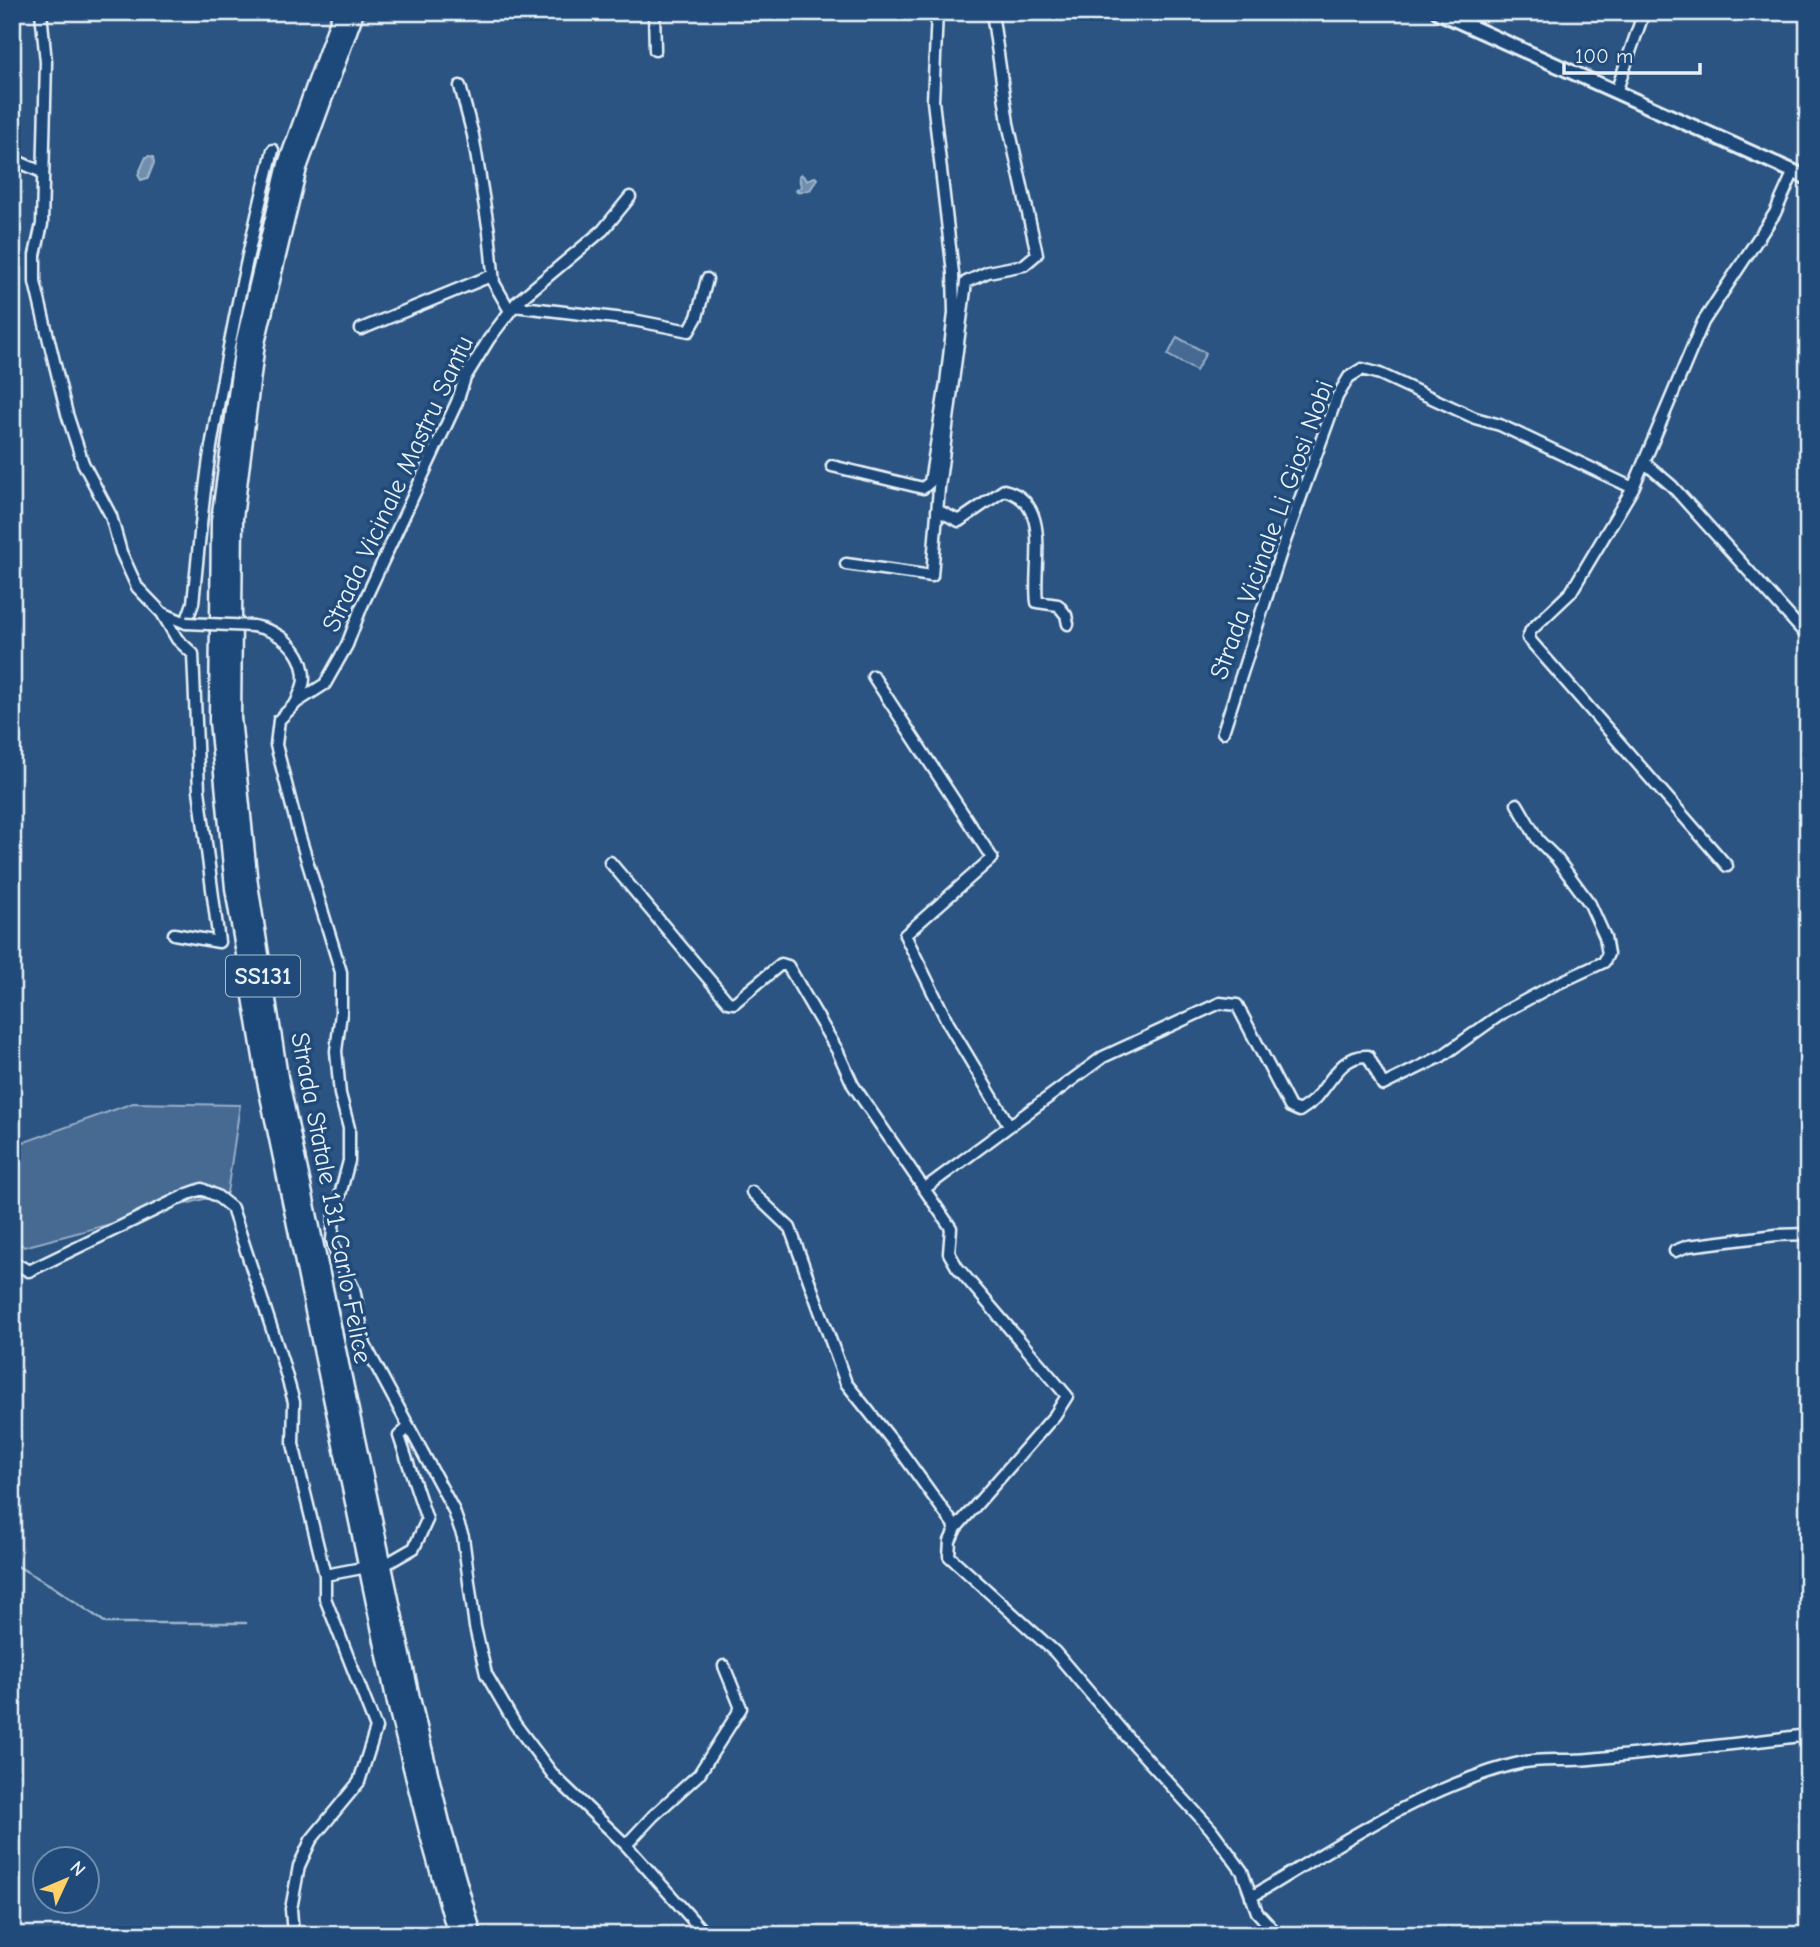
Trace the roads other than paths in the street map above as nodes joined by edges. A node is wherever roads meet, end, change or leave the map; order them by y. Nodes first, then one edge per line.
1 (41, 12) edge
2 (342, 12) edge
3 (355, 12) edge
4 (654, 12) edge
5 (937, 12) edge
6 (992, 12) edge
7 (1438, 12) edge
8 (1644, 12) edge
9 (655, 50) dead end
10 (460, 86) dead end
11 (1616, 92) junction
12 (273, 150) dead end
13 (12, 159) edge
14 (43, 172) junction
15 (1794, 172) junction
16 (1808, 178) edge
17 (630, 197) dead end
18 (493, 275) junction
19 (707, 279) dead end
20 (512, 309) junction
21 (360, 329) dead end
22 (1644, 462) junction
23 (832, 466) dead end
24 (1633, 488) junction
25 (937, 510) junction
26 (846, 564) dead end
27 (162, 613) junction
28 (186, 623) junction
29 (1068, 624) dead end
30 (1808, 637) edge
31 (873, 676) dead end
32 (297, 702) junction
33 (1223, 732) dead end
34 (1517, 804) dead end
35 (610, 862) dead end
36 (1727, 866) dead end
37 (174, 934) dead end
38 (1009, 1125) junction
39 (925, 1189) junction
40 (752, 1192) dead end
41 (1808, 1234) edge
42 (1675, 1251) dead end
43 (12, 1262) edge
44 (409, 1427) junction
45 (956, 1528) junction
46 (388, 1563) dead end
47 (362, 1568) dead end
48 (325, 1575) junction
49 (724, 1666) dead end
50 (1808, 1735) edge
51 (626, 1845) junction
52 (1251, 1897) junction
53 (293, 1935) edge
54 (457, 1935) edge
55 (473, 1935) edge
56 (706, 1935) edge
57 (1278, 1935) edge

1 - 14 street
2 - 54 highway, Strada Statale 131 Carlo Felice / SS131
3 - 55 highway, Strada Statale 131 Carlo Felice / SS131
4 - 9 street
5 - 23 street
6 - 25 street
7 - 11 street
8 - 11 street
10 - 18 street
11 - 15 street
12 - 28 street
13 - 14 street
14 - 27 street
15 - 16 street
15 - 22 street
17 - 20 street, Strada Vicinale Mastru Santu
18 - 20 street
18 - 21 street
19 - 20 street
20 - 32 street, Strada Vicinale Mastru Santu
22 - 24 street
22 - 30 street
24 - 33 street, Strada Vicinale Li Giosi Nobi
24 - 36 street
25 - 26 street
25 - 29 street
27 - 28 street
27 - 37 street
28 - 32 street, bridge
31 - 38 street
32 - 44 street
34 - 38 street
35 - 39 street
38 - 39 street
39 - 45 street
40 - 45 street
41 - 42 street
43 - 48 street
44 - 46 street
44 - 51 street
45 - 52 street
47 - 48 street
48 - 53 street
49 - 51 street
50 - 52 street
51 - 56 street
52 - 57 street

